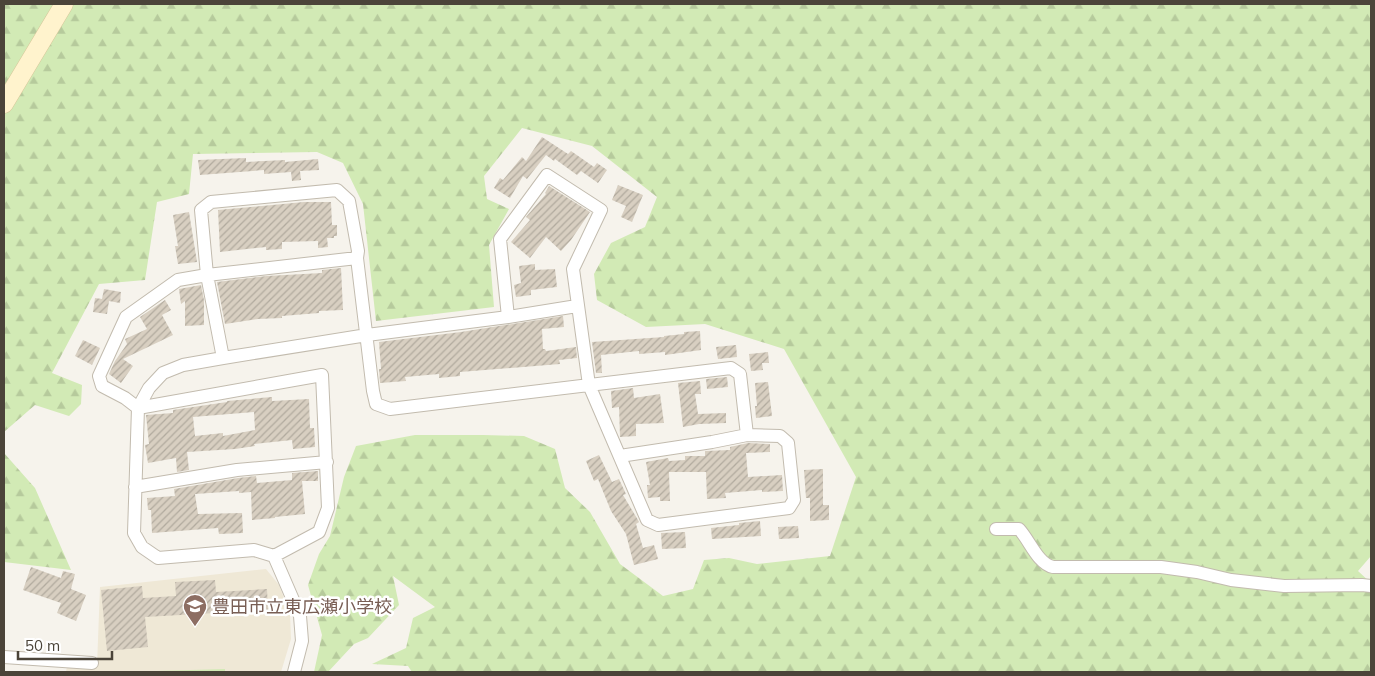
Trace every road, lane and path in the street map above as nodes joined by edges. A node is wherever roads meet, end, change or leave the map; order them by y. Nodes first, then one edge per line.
1 (64, 4) edge
2 (4, 104) edge
3 (357, 258) junction
4 (207, 275) junction
5 (577, 306) junction
6 (508, 317) junction
7 (367, 335) junction
8 (223, 358) junction
9 (589, 385) junction
10 (138, 408) junction
11 (747, 435) junction
12 (620, 456) junction
13 (327, 462) junction
14 (135, 487) junction
15 (996, 530) dead end
16 (274, 556) junction
17 (1371, 586) edge
18 (4, 657) edge
19 (92, 663) dead end
20 (294, 672) edge

1 - 2 main road
3 - 4 street
3 - 4 street
3 - 7 street
4 - 8 street
4 - 10 street
5 - 6 street
5 - 6 street
5 - 9 street
6 - 7 street
7 - 8 street
7 - 9 street
8 - 10 street
9 - 11 street
9 - 12 street
10 - 13 street
10 - 14 street
11 - 12 street
11 - 12 street
13 - 14 street
13 - 16 street
14 - 16 street
15 - 17 street
16 - 20 street
18 - 19 street

